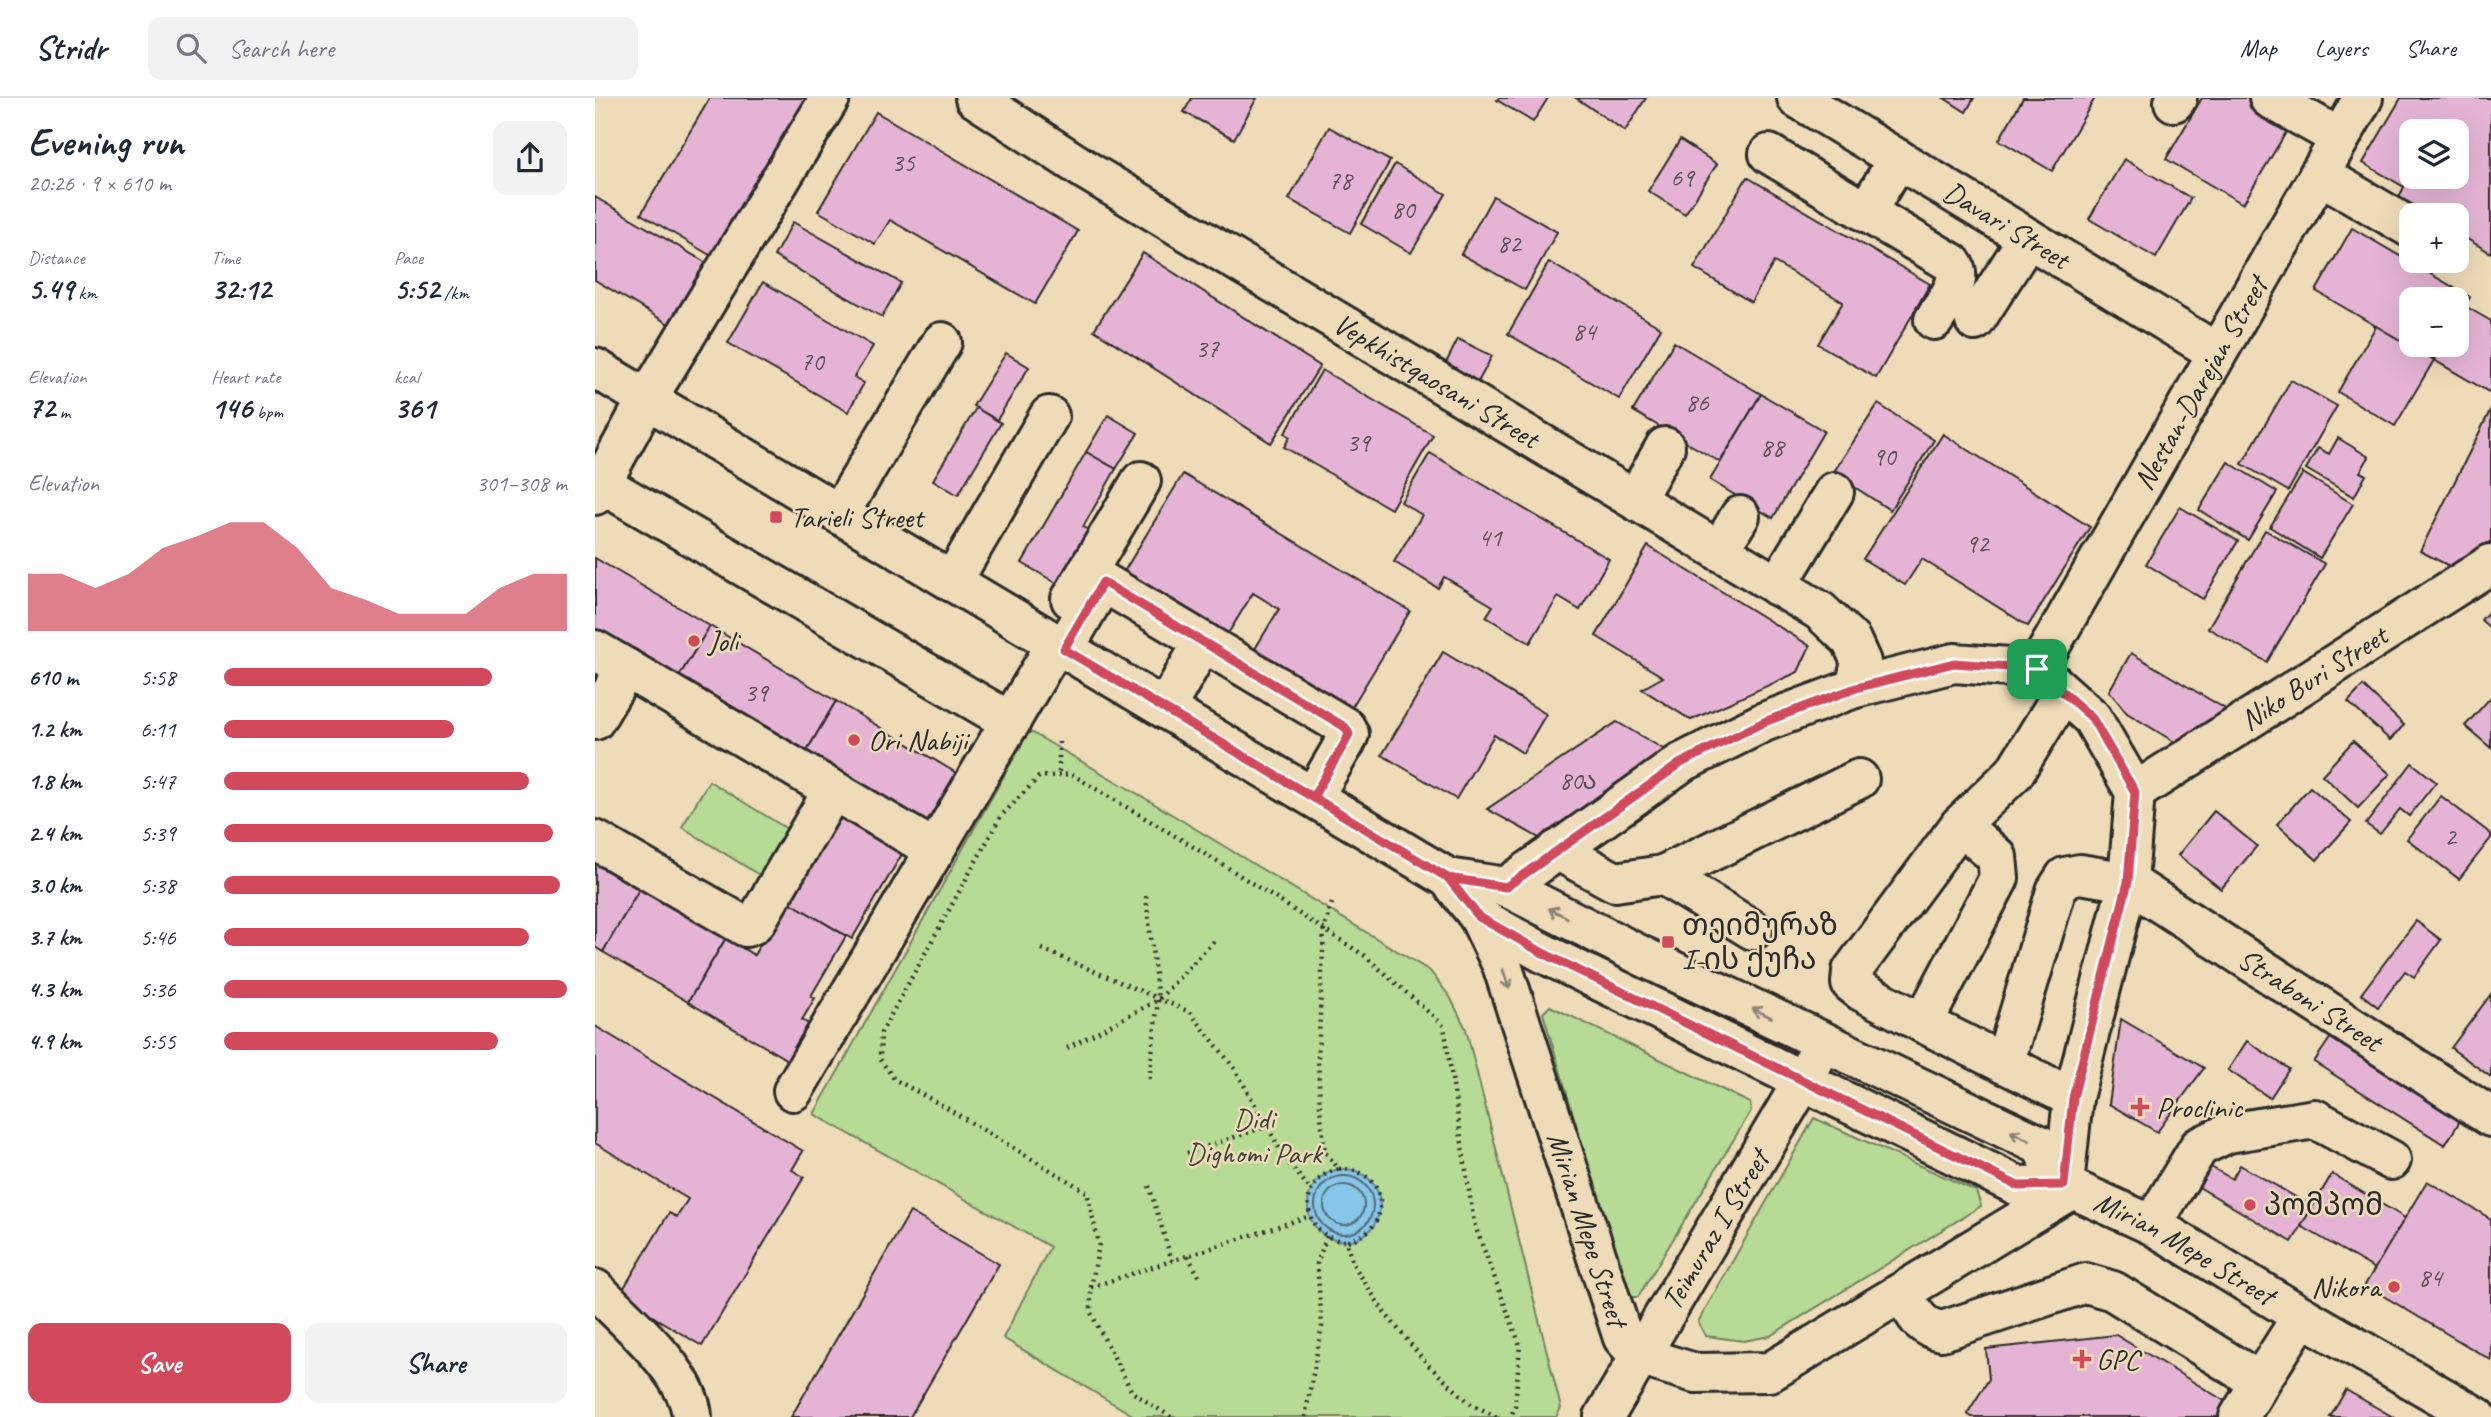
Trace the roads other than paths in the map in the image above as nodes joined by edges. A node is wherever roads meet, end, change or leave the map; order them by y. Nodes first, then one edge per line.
1 (830, 98) edge
2 (975, 98) edge
3 (1797, 98) edge
4 (2269, 98) edge
5 (2363, 98) edge
6 (2340, 138) junction
7 (1769, 154) dead end
8 (1898, 159) junction
9 (2319, 174) junction
10 (1866, 212) junction
11 (2399, 221) edge
12 (2028, 238) junction
13 (1934, 320) dead end
14 (1975, 321) dead end
15 (942, 342) dead end
16 (2216, 352) junction
17 (595, 368) edge
18 (647, 399) junction
19 (1049, 416) dead end
20 (1665, 447) dead end
21 (1141, 481) dead end
22 (597, 486) edge
23 (1834, 492) dead end
24 (1635, 500) junction
25 (839, 514) junction
26 (1740, 516) dead end
27 (1124, 545) dead end
28 (1719, 551) junction
29 (2491, 564) edge
30 (952, 582) junction
31 (1103, 582) junction
32 (1777, 586) junction
33 (1203, 642) junction
34 (1056, 644) junction
35 (610, 659) edge
36 (2050, 681) junction
37 (1856, 688) junction
38 (1165, 709) junction
39 (595, 720) edge
40 (1011, 722) junction
41 (1859, 779) dead end
42 (833, 790) junction
43 (2135, 792) junction
44 (1313, 797) junction
45 (1961, 825) junction
46 (595, 840) edge
47 (935, 850) junction
48 (1557, 850) junction
49 (1663, 875) junction
50 (1448, 878) junction
51 (2128, 882) junction
52 (1506, 887) junction
53 (1479, 917) junction
54 (1753, 930) dead end
55 (1923, 1023) junction
56 (1824, 1042) junction
57 (2004, 1064) junction
58 (1803, 1081) junction
59 (793, 1091) dead end
60 (2073, 1098) junction
61 (2491, 1117) edge
62 (2391, 1160) dead end
63 (2068, 1187) junction
64 (2152, 1225) junction
65 (595, 1289) edge
66 (1902, 1293) junction
67 (2302, 1317) junction
68 (1639, 1356) junction
69 (2260, 1382) junction
70 (692, 1417) edge
71 (1604, 1417) edge
72 (2239, 1417) edge
73 (2477, 1417) edge

1 - 18 street
2 - 24 street, Vepkhistqaosani Street
3 - 8 street, Davari Street
4 - 6 street
5 - 6 street, Nestan-Darejan Street
6 - 9 street, Nestan-Darejan Street
7 - 10 street
8 - 10 street
8 - 12 street, Davari Street
9 - 11 street
9 - 16 street, Nestan-Darejan Street
10 - 13 street
12 - 14 street
12 - 16 street, Davari Street
15 - 25 street
16 - 36 street, Nestan-Darejan Street
17 - 18 street, Mirian Mepe Street
18 - 22 street
18 - 25 street, Mirian Mepe Street
19 - 30 street
20 - 24 street
21 - 34 street
22 - 40 street
23 - 32 street
24 - 28 street, Vepkhistqaosani Street
25 - 30 street, Mirian Mepe Street
26 - 28 street
27 - 31 street
28 - 32 street, Vepkhistqaosani Street
29 - 43 street, Niko Buri Street
30 - 34 street, Mirian Mepe Street
31 - 33 street
31 - 34 street
32 - 37 street, Vepkhistqaosani Street
33 - 38 street
33 - 44 street
34 - 38 street, Mirian Mepe Street
34 - 40 street
35 - 39 street
35 - 42 street
36 - 37 street
36 - 43 street
36 - 45 street, Nestan-Darejan Street
37 - 48 street
38 - 44 street, Mirian Mepe Street
40 - 47 street
41 - 49 street
42 - 46 street
42 - 47 street
43 - 51 street, Mirian Mepe Street
44 - 50 street, Mirian Mepe Street
45 - 55 street
45 - 55 street, Nestan-Darejan Street
47 - 59 street
48 - 49 street
48 - 52 street
49 - 54 street
50 - 52 street, Mirian Mepe Street
50 - 53 street, Mirian Mepe Street
51 - 57 street
51 - 60 street, Mirian Mepe Street
51 - 61 street, Straboni Street
56 -> 52 street, Mirian Mepe Street
53 - 58 street, Mirian Mepe Street
53 -> 68 street, Mirian Mepe Street
55 - 57 street
56 - 58 street, Teimuraz I Street
63 -> 56 street, Mirian Mepe Street
57 - 60 street
58 - 63 street, Mirian Mepe Street
58 - 68 street, Teimuraz I Street
60 - 63 street, Mirian Mepe Street
62 - 64 street
63 - 64 street, Mirian Mepe Street
63 - 66 street, Mirian Mepe Street
64 - 67 street, Mirian Mepe Street
65 - 70 street
66 - 68 street, Mirian Mepe Street
66 - 69 street
67 - 69 street
67 - 73 street, Mirian Mepe Street
68 - 71 street, Teimuraz I Street
69 - 72 street

